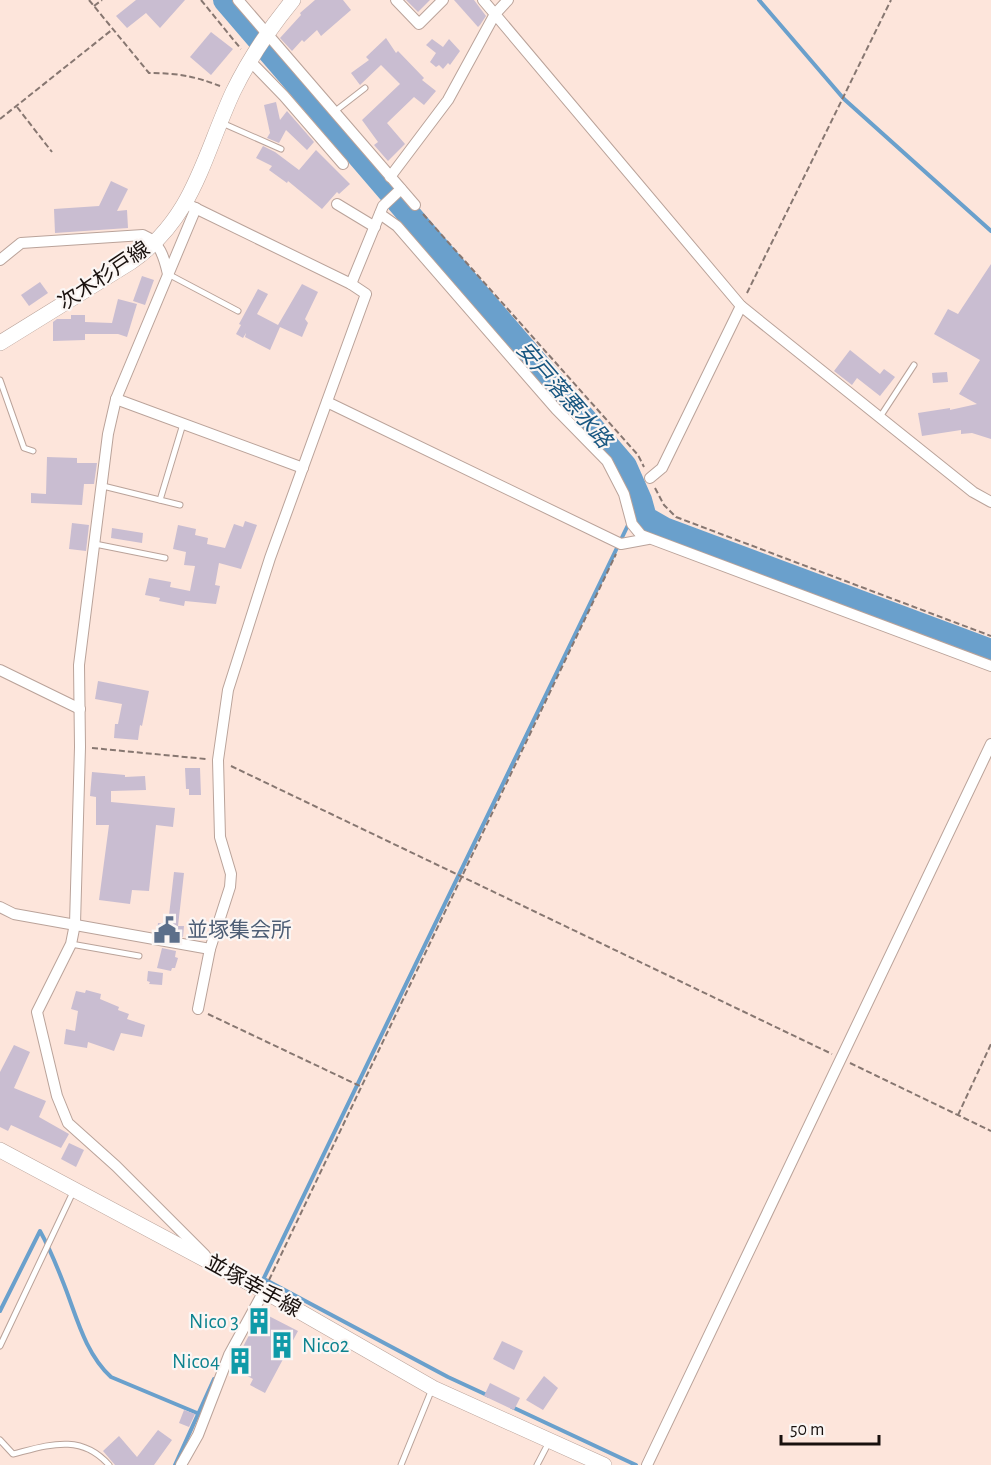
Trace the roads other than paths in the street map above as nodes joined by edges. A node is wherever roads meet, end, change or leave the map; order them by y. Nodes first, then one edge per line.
1 (238, 0) edge
2 (293, 0) edge
3 (396, 0) edge
4 (443, 0) edge
5 (483, 0) edge
6 (508, 0) edge
7 (495, 14) junction
8 (268, 34) junction
9 (250, 61) junction
10 (365, 88) dead end
11 (334, 112) junction
12 (220, 122) junction
13 (281, 149) dead end
14 (343, 164) dead end
15 (390, 177) junction
16 (401, 189) junction
17 (337, 204) dead end
18 (415, 205) dead end
19 (191, 206) junction
20 (382, 210) junction
21 (375, 227) junction
22 (155, 243) junction
23 (0, 260) edge
24 (168, 274) junction
25 (351, 284) junction
26 (741, 306) junction
27 (238, 311) dead end
28 (0, 343) edge
29 (914, 365) dead end
30 (0, 380) edge
31 (116, 399) junction
32 (327, 402) junction
33 (880, 417) junction
34 (183, 424) junction
35 (33, 451) dead end
36 (303, 468) junction
37 (650, 478) dead end
38 (103, 486) junction
39 (160, 500) junction
40 (991, 502) edge
41 (180, 505) dead end
42 (648, 540) junction
43 (95, 544) junction
44 (165, 558) dead end
45 (991, 666) edge
46 (0, 670) edge
47 (80, 709) junction
48 (991, 744) edge
49 (0, 907) edge
50 (75, 924) junction
51 (71, 944) junction
52 (210, 950) junction
53 (139, 956) dead end
54 (198, 1009) road end
55 (0, 1150) edge
56 (74, 1190) junction
57 (214, 1264) junction
58 (264, 1291) junction
59 (0, 1346) edge
60 (433, 1388) junction
61 (0, 1440) edge
62 (550, 1440) junction
63 (648, 1463) edge
64 (109, 1465) edge
65 (182, 1465) edge
66 (401, 1465) edge
67 (537, 1465) edge
68 (604, 1465) edge

1 - 8 street
2 - 8 main road
3 - 4 street
5 - 7 street
6 - 7 street
7 - 15 street
7 - 26 street
8 - 9 main road, 次木杉戸線
8 - 11 street
9 - 12 main road, 次木杉戸線
9 - 14 street
10 - 11 lane
11 - 15 street
12 - 13 lane
12 - 19 main road, 次木杉戸線
15 - 16 street
16 - 18 street
16 - 20 street
17 - 21 street
19 - 22 main road, 次木杉戸線
19 - 24 street
19 - 25 street
20 - 21 street
20 - 42 street
21 - 25 street
22 - 23 street
22 - 24 street
22 - 28 main road, 次木杉戸線
24 - 27 lane
24 - 31 street
25 - 32 street
26 - 33 street
26 - 37 street
29 - 33 lane
30 - 35 lane
31 - 34 street
31 - 38 street
32 - 36 street
32 - 42 street
33 - 40 street
34 - 36 street
34 - 39 lane
36 - 52 street
38 - 39 lane
38 - 43 street
39 - 41 lane
42 - 45 street
43 - 44 lane
43 - 47 street
46 - 47 street
47 - 50 street
48 - 63 street
49 - 50 street
50 - 51 street
50 - 52 street
51 - 53 lane
51 - 57 street
52 - 54 street
55 - 56 main road, 並塚幸手線
56 - 57 main road, 並塚幸手線
56 - 59 lane
57 - 58 main road, 並塚幸手線
58 - 60 main road, 並塚幸手線
58 - 65 street
60 - 62 main road, 並塚幸手線
60 - 66 lane
61 - 64 lane
62 - 67 lane
62 - 68 main road, 並塚幸手線

